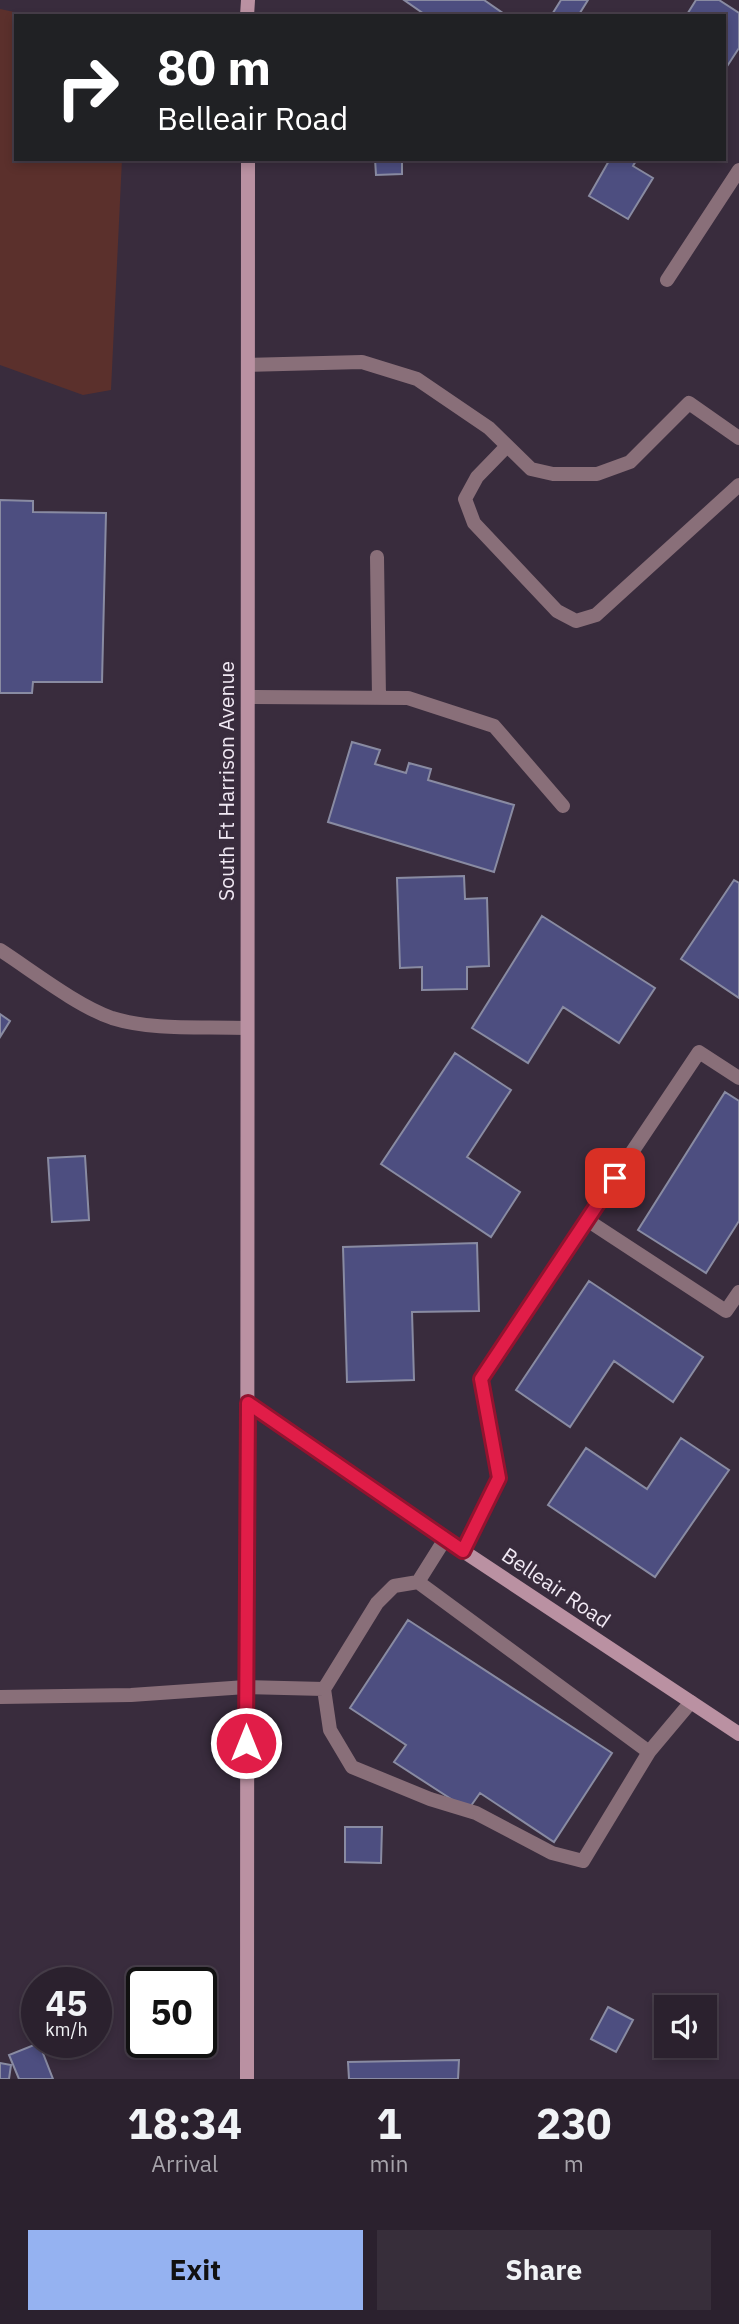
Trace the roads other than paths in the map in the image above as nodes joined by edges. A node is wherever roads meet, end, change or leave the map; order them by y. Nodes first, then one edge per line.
1 (248, 161) edge
2 (739, 170) edge
3 (667, 280) dead end
4 (248, 365) junction
5 (739, 438) edge
6 (507, 446) junction
7 (739, 485) edge
8 (377, 557) dead end
9 (248, 697) junction
10 (379, 698) junction
11 (563, 806) dead end
12 (0, 950) edge
13 (247, 1028) junction
14 (739, 1078) edge
15 (587, 1220) junction
16 (739, 1292) edge
17 (248, 1403) junction
18 (446, 1539) junction
19 (463, 1551) junction
20 (418, 1582) junction
21 (246, 1687) junction
22 (324, 1689) junction
23 (0, 1697) edge
24 (691, 1702) junction
25 (739, 1734) edge
26 (649, 1752) junction
27 (247, 2079) edge

1 - 4 main road, South Ft Harrison Avenue
2 - 3 street
4 - 6 street
4 - 9 main road, South Ft Harrison Avenue
5 - 6 street
6 - 7 street
8 - 10 street
9 - 10 street
9 - 13 main road, South Ft Harrison Avenue
10 - 11 street
12 - 13 street
13 - 17 main road, South Ft Harrison Avenue
14 - 15 street
15 - 16 street
15 - 19 street
17 - 18 main road, Belleair Road
17 - 21 main road, South Ft Harrison Avenue
18 - 19 main road, Belleair Road
18 - 20 street
19 - 24 main road, Belleair Road
20 - 22 street
20 - 26 street
21 - 22 street
21 - 23 street
21 - 27 main road, South Ft Harrison Avenue
22 - 26 street
24 - 25 main road, Belleair Road
24 - 26 street

